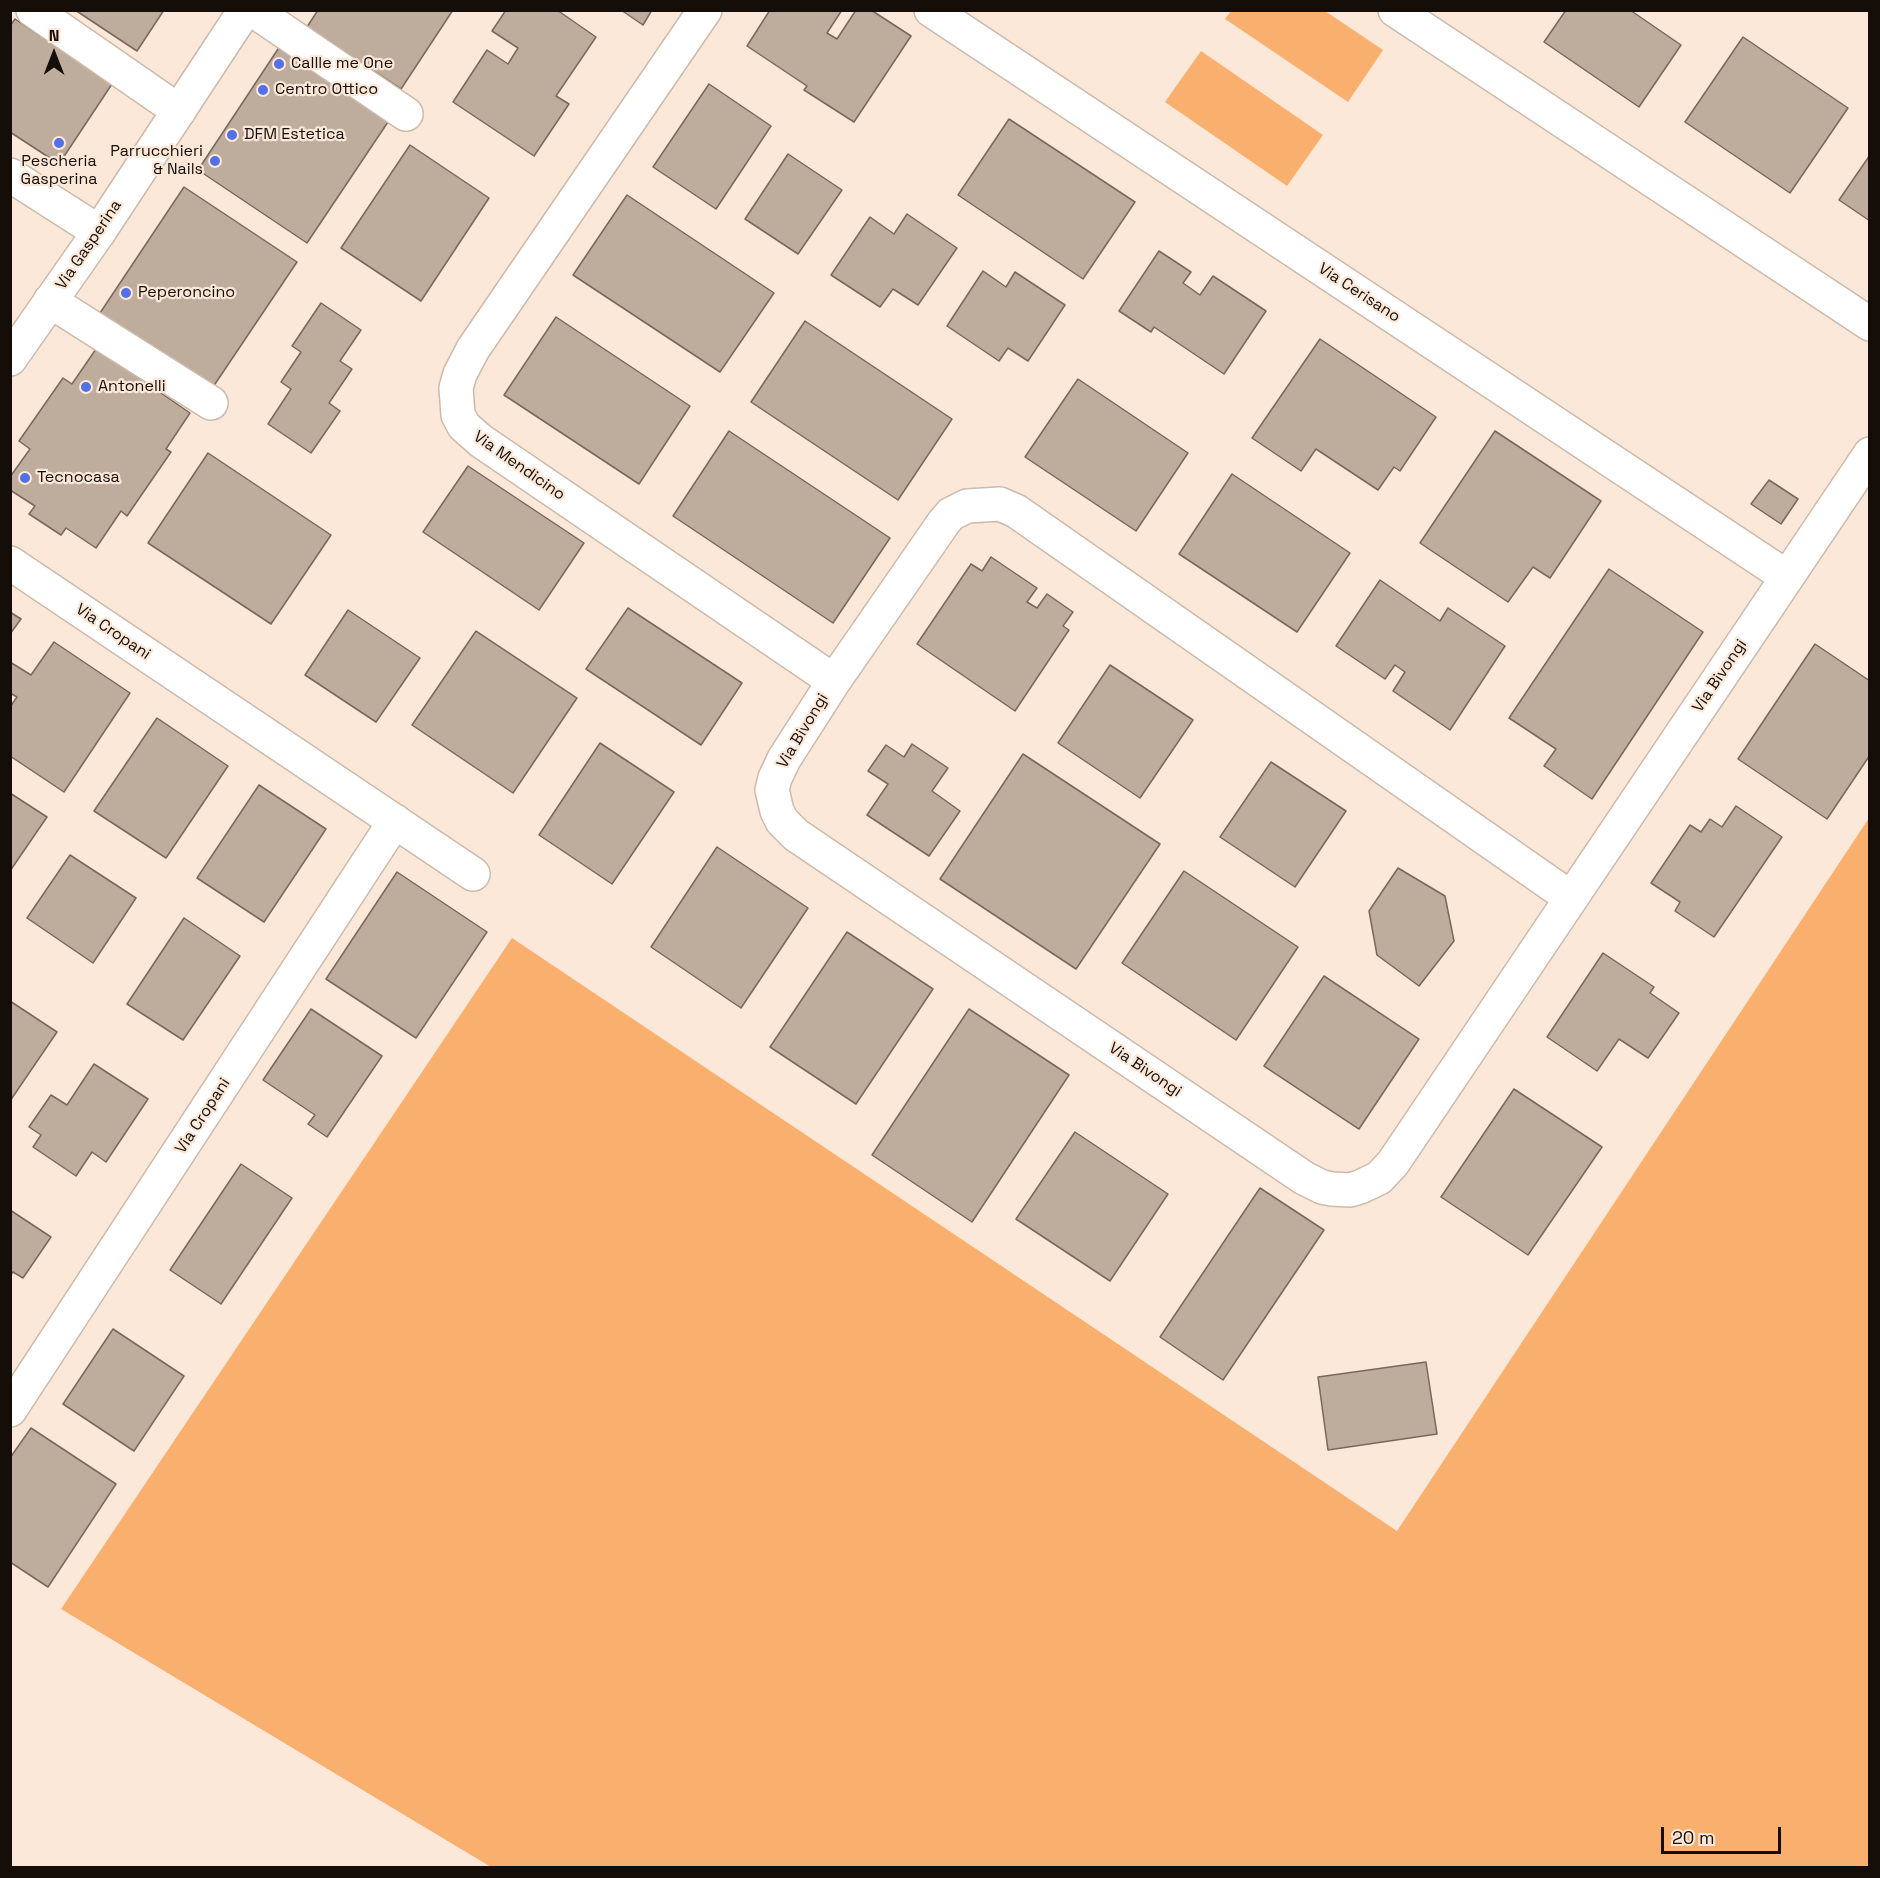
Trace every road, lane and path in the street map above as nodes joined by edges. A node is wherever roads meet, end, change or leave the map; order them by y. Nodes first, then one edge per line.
1 (33, 10) edge
2 (245, 10) edge
3 (254, 10) edge
4 (705, 10) edge
5 (931, 10) edge
6 (1395, 10) edge
7 (179, 111) junction
8 (406, 114) dead end
9 (10, 175) edge
10 (99, 232) junction
11 (50, 301) junction
12 (1869, 324) edge
13 (10, 359) edge
14 (211, 403) dead end
15 (1869, 454) edge
16 (10, 563) edge
17 (1787, 577) junction
18 (834, 681) junction
19 (395, 821) junction
20 (473, 874) dead end
21 (1571, 898) junction
22 (10, 1410) edge

1 - 7 street
2 - 7 street, Via Gasperina
3 - 8 street
4 - 18 street, Via Mendicino
5 - 17 street, Via Cerisano
6 - 12 street
7 - 10 street, Via Gasperina
9 - 10 street
10 - 11 street, Via Gasperina
11 - 13 street, Via Gasperina
11 - 14 street
15 - 17 street, Via Bivongi
16 - 19 street, Via Cropani
17 - 21 street, Via Bivongi
18 - 21 street, Via Bivongi
18 - 21 street, Via Bivongi
19 - 20 street, Via Cropani
19 - 22 street, Via Cropani

